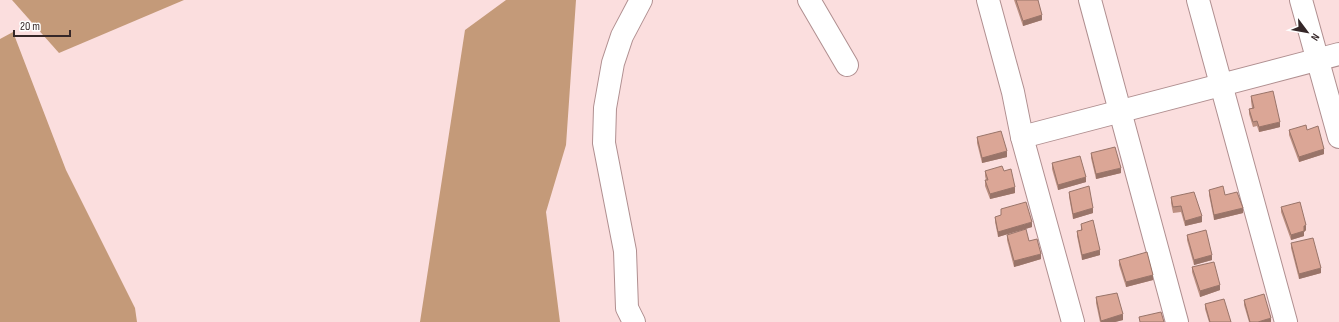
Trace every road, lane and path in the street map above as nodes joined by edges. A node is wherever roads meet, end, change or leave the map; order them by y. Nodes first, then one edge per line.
1 (641, 0) edge
2 (809, 0) edge
3 (988, 0) edge
4 (1090, 0) edge
5 (1198, 0) edge
6 (1301, 0) edge
7 (1339, 54) edge
8 (1318, 60) junction
9 (847, 65) dead end
10 (1222, 86) junction
11 (1120, 112) junction
12 (1022, 137) junction
13 (1339, 137) edge
14 (634, 322) edge
15 (1073, 322) edge
16 (1177, 322) edge
17 (1286, 322) edge

1 - 14 street
2 - 9 street
3 - 12 street
4 - 11 street
5 - 10 street
6 - 8 street
7 - 8 street
8 - 10 street
8 - 13 street
10 - 11 street
10 - 17 street
11 - 12 street
11 - 16 street
12 - 15 street

